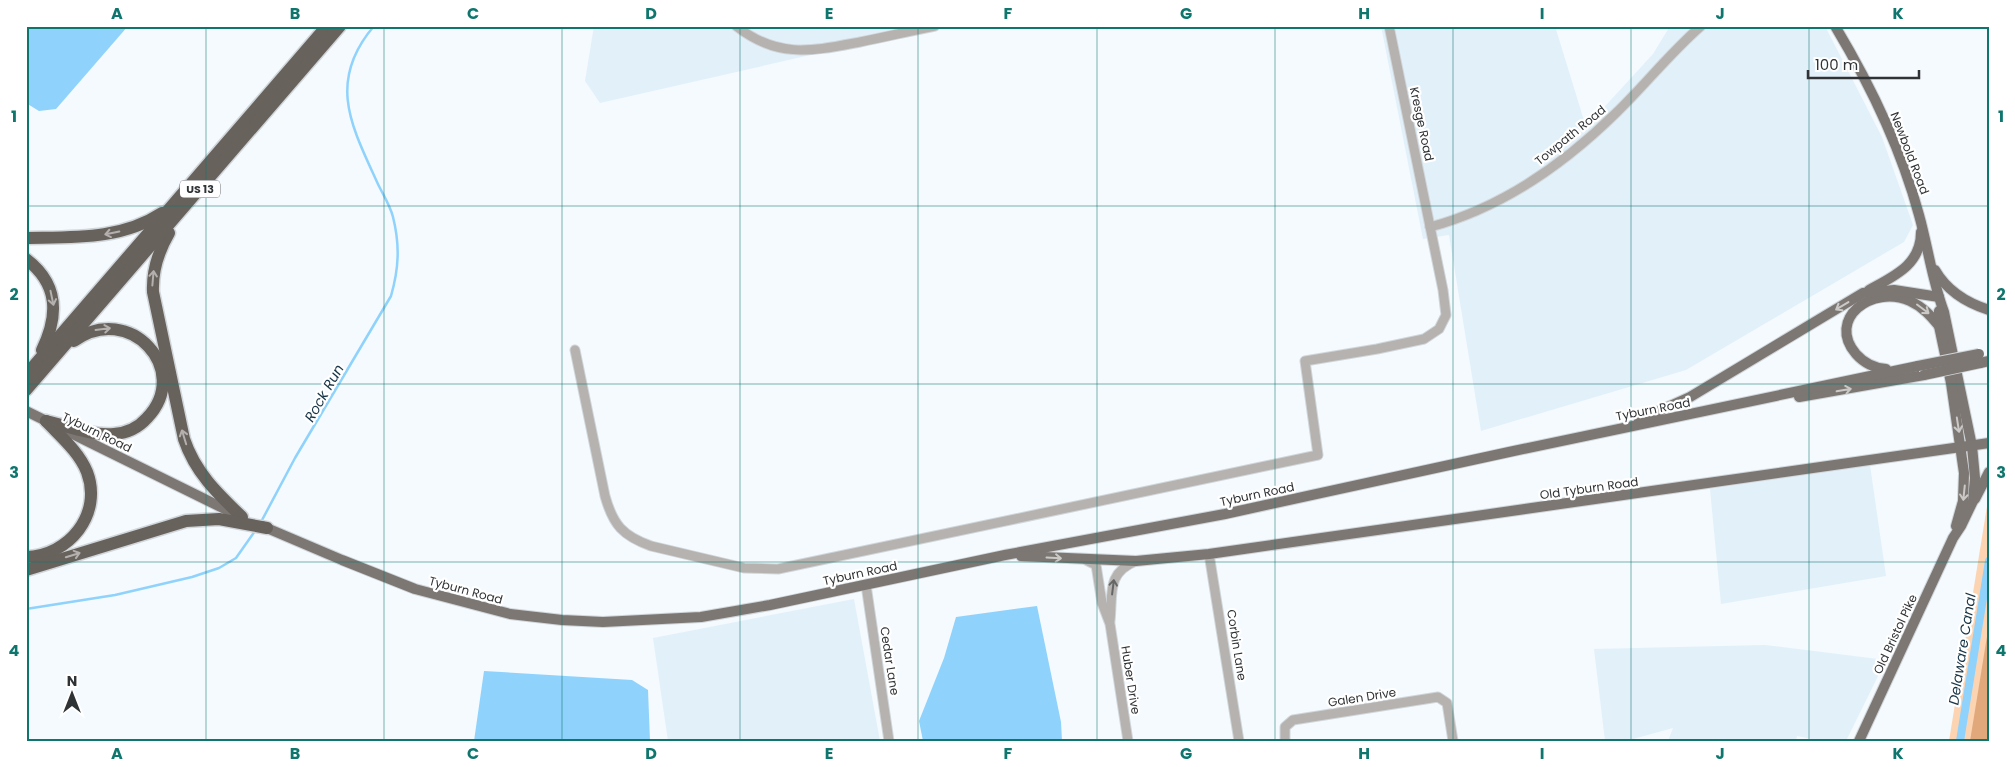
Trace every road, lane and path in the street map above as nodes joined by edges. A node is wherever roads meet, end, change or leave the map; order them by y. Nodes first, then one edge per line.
1 (327, 26) edge
2 (340, 26) edge
3 (736, 26) edge
4 (935, 26) edge
5 (1388, 26) edge
6 (1701, 26) edge
7 (1835, 26) edge
8 (186, 205) junction
9 (172, 206) junction
10 (1921, 224) junction
11 (1430, 227) junction
12 (26, 238) edge
13 (26, 259) edge
14 (1930, 262) junction
15 (1862, 293) junction
16 (1938, 297) junction
17 (1989, 310) edge
18 (1939, 326) junction
19 (575, 350) dead end
20 (60, 351) junction
21 (1984, 358) edge
22 (1900, 368) junction
23 (1921, 370) junction
24 (29, 380) edge
25 (1727, 407) junction
26 (26, 411) edge
27 (46, 421) junction
28 (1616, 429) junction
29 (1989, 442) edge
30 (1972, 446) junction
31 (1961, 447) junction
32 (1989, 472) edge
33 (1973, 501) junction
34 (241, 520) junction
35 (267, 528) joint
36 (1953, 538) junction
37 (1209, 554) junction
38 (1005, 556) junction
39 (26, 557) edge
40 (1086, 559) junction
41 (1136, 561) junction
42 (26, 570) edge
43 (866, 585) junction
44 (1110, 624) junction
45 (890, 741) edge
46 (1128, 741) edge
47 (1239, 741) edge
48 (1285, 741) edge
49 (1453, 741) edge
50 (1859, 741) edge

1 - 9 highway, US 13
2 - 8 highway, US 13
3 - 4 street
5 - 11 street, Kresge Road
6 - 11 street, Towpath Road
7 - 10 main road, Newbold Road
8 - 20 highway, US 13
34 -> 8 highway
9 -> 12 highway
9 - 24 highway, US 13
10 - 14 main road, Newbold Road
10 - 15 main road
11 - 19 street, Kresge Road
13 -> 24 highway
14 - 16 main road, Newbold Road
14 - 17 main road
15 - 16 main road
15 -> 28 main road
16 - 18 main road, Newbold Road
16 - 30 main road, Newbold Road
22 -> 18 main road
18 -> 31 main road, Newbold Road
20 - 24 highway, US 13
20 -> 27 highway
21 - 23 main road, Tyburn Road, bridge
22 - 23 main road, Tyburn Road
22 - 25 main road, Tyburn Road
25 -> 23 main road, Tyburn Road
25 - 28 main road, Tyburn Road
26 - 27 main road, Tyburn Road
27 - 34 main road, Tyburn Road
27 - 39 highway
28 - 38 main road, Tyburn Road
29 - 30 main road, Old Tyburn Road
30 - 31 main road, Old Tyburn Road
30 - 33 main road, Old Bristol Pike
31 -> 36 main road, Old Bristol Pike
31 - 37 main road, Old Tyburn Road
32 - 33 main road
33 - 36 main road, Old Bristol Pike
34 - 35 highway
42 -> 34 highway
35 - 43 main road, Tyburn Road
36 - 50 main road, Old Bristol Pike
37 - 41 main road, Old Tyburn Road
37 - 47 street, Corbin Lane
38 -> 40 main road, Old Tyburn Road
38 - 43 main road, Tyburn Road
40 - 41 main road, Old Tyburn Road
40 - 44 street, Huber Drive
44 -> 41 street, Huber Drive
43 - 45 street, Cedar Lane
44 - 46 street, Huber Drive
48 - 49 street, Galen Drive

